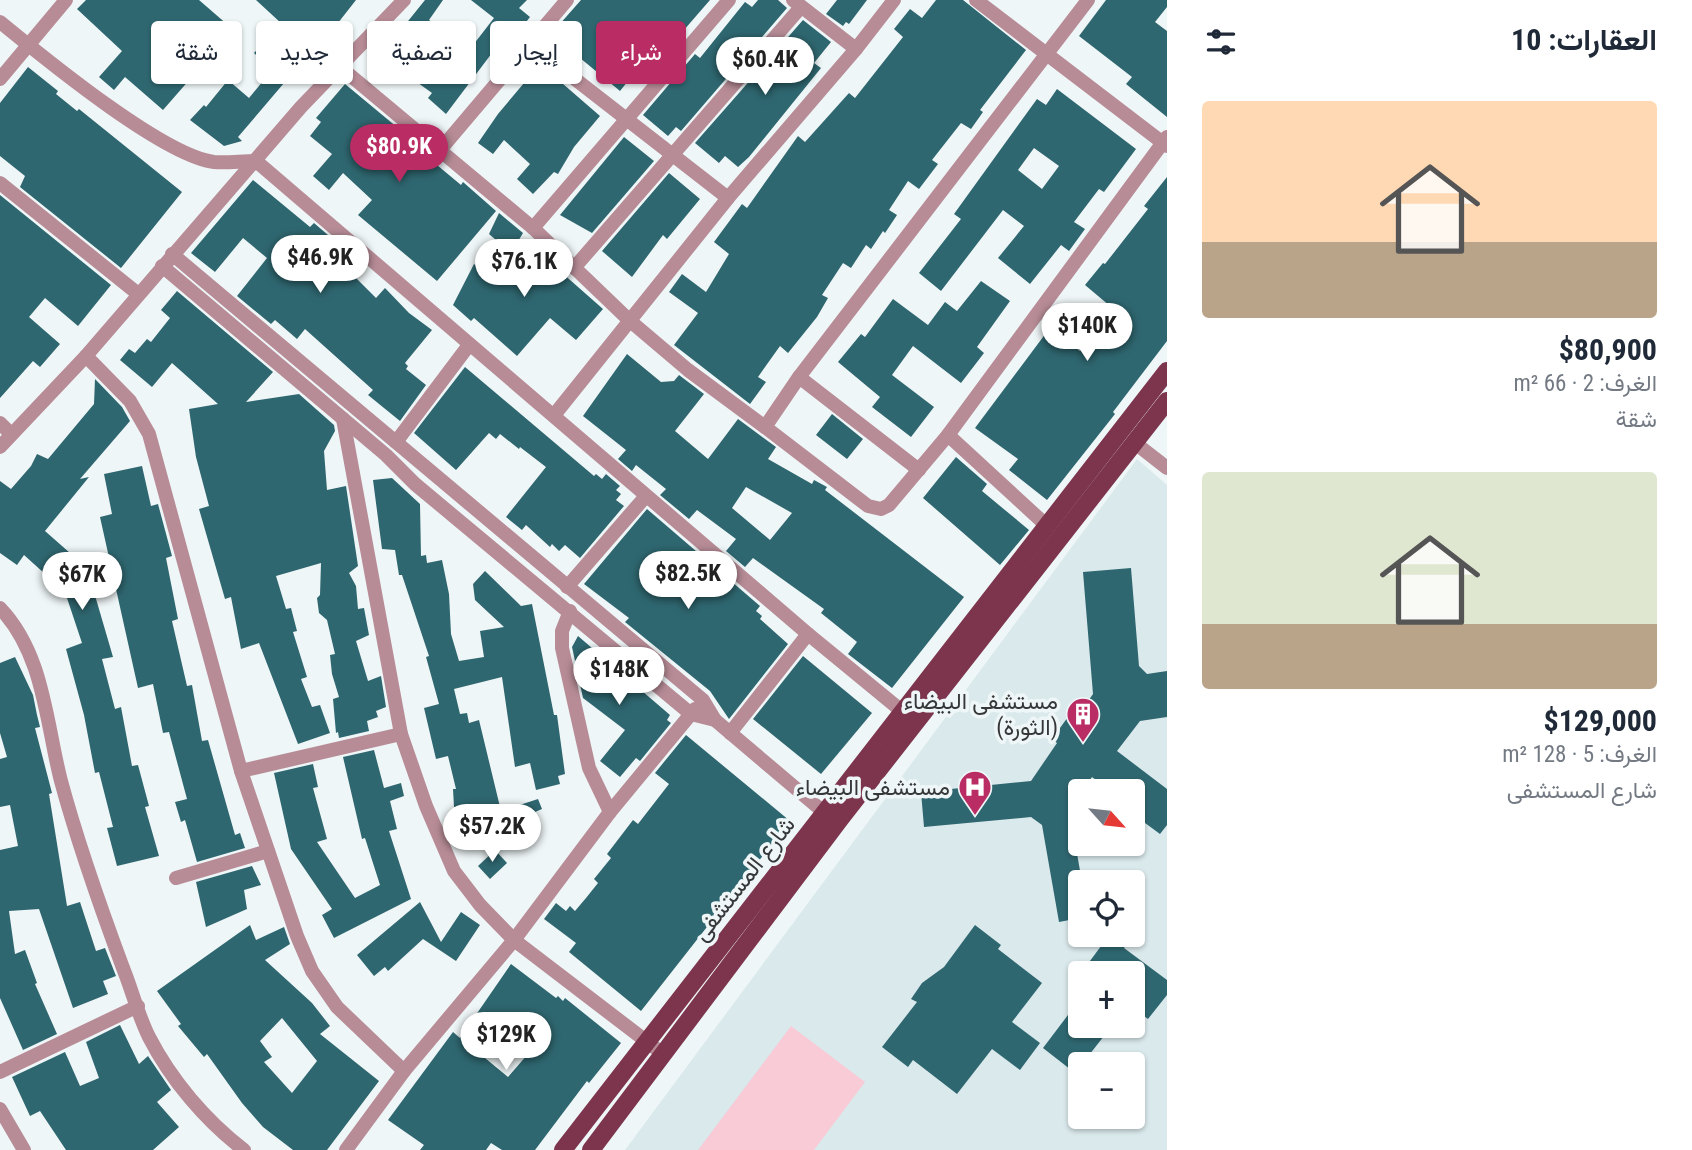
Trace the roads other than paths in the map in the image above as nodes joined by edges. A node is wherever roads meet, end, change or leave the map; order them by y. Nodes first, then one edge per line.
1 (66, 0) edge
2 (404, 0) edge
3 (567, 0) edge
4 (729, 0) edge
5 (894, 0) edge
6 (976, 0) edge
7 (1088, 0) edge
8 (797, 3) edge
9 (549, 21) edge
10 (0, 22) edge
11 (29, 45) junction
12 (856, 49) junction
13 (353, 52) edge
14 (1047, 53) junction
15 (353, 78) edge
16 (0, 79) edge
17 (323, 84) edge
18 (496, 84) edge
19 (582, 84) edge
20 (627, 118) junction
21 (1166, 142) edge
22 (440, 150) junction
23 (672, 155) junction
24 (256, 161) junction
25 (0, 183) edge
26 (728, 198) junction
27 (533, 228) junction
28 (172, 254) junction
29 (162, 266) junction
30 (574, 268) junction
31 (137, 293) junction
32 (629, 320) junction
33 (470, 345) junction
34 (86, 356) junction
35 (1167, 371) edge
36 (799, 377) junction
37 (1167, 401) edge
38 (555, 414) junction
39 (343, 419) junction
40 (0, 423) edge
41 (765, 427) junction
42 (11, 434) junction
43 (948, 435) junction
44 (396, 442) junction
45 (1135, 443) junction
46 (0, 447) edge
47 (1167, 468) edge
48 (919, 470) junction
49 (646, 496) junction
50 (1046, 525) junction
51 (567, 587) junction
52 (0, 608) edge
53 (570, 611) junction
54 (808, 634) junction
55 (703, 700) junction
56 (903, 712) junction
57 (691, 714) junction
58 (715, 720) junction
59 (730, 733) junction
60 (401, 734) junction
61 (241, 771) junction
62 (610, 812) junction
63 (826, 814) junction
64 (268, 851) junction
65 (176, 878) dead end
66 (514, 940) junction
67 (138, 1006) junction
68 (647, 1042) junction
69 (663, 1054) junction
70 (404, 1071) junction
71 (0, 1072) edge
72 (0, 1109) edge
73 (23, 1150) edge
74 (244, 1150) edge
75 (346, 1150) edge
76 (563, 1150) edge
77 (591, 1150) edge

1 - 11 street
2 - 13 street
3 - 9 street
4 - 20 street
5 - 12 street
6 - 14 street
7 - 14 street
8 - 12 street
8 - 23 street
10 - 11 street
11 - 16 street
11 - 24 street
12 - 26 street
14 - 21 street
14 - 36 street
15 - 22 street
17 - 24 street
18 - 22 street
19 - 20 street
20 - 23 street
20 - 27 street
21 - 43 street
22 - 27 street
23 - 26 street
23 - 30 street
24 - 28 street
24 - 33 street
25 - 31 street
26 - 32 street
27 - 30 street
28 - 29 street
28 - 44 street
29 - 31 street
29 - 39 street
30 - 32 street
31 - 34 street
32 - 38 street
32 - 41 street
33 - 38 street
33 - 44 street
34 - 42 street
34 - 61 street
35 - 50 main road, شارع المستشفى
36 - 41 street
36 - 48 street
37 - 45 main road, شارع المستشفى
38 - 49 street
39 - 53 street
39 - 60 street
40 - 42 street
41 - 48 street
42 - 46 street
43 - 48 street
43 - 50 street
44 - 51 street
45 - 47 street
45 - 69 main road, شارع المستشفى
49 - 51 street
49 - 54 street
50 - 56 main road, شارع المستشفى
51 - 55 street
52 - 67 street
53 - 57 street
53 - 62 street
54 - 56 street
54 - 59 street
55 - 57 street
55 - 58 street
56 - 63 main road, شارع المستشفى
57 - 58 street
57 - 62 street
58 - 59 street
59 - 63 street
60 - 61 street
60 - 66 street
61 - 64 street
62 - 66 street
63 - 68 main road, شارع المستشفى
64 - 65 street
64 - 70 street
66 - 68 street
66 - 70 street
67 - 71 street
67 - 74 street
68 - 69 street
68 - 76 main road, شارع المستشفى
69 - 77 main road, شارع المستشفى
70 - 75 street
72 - 73 street

